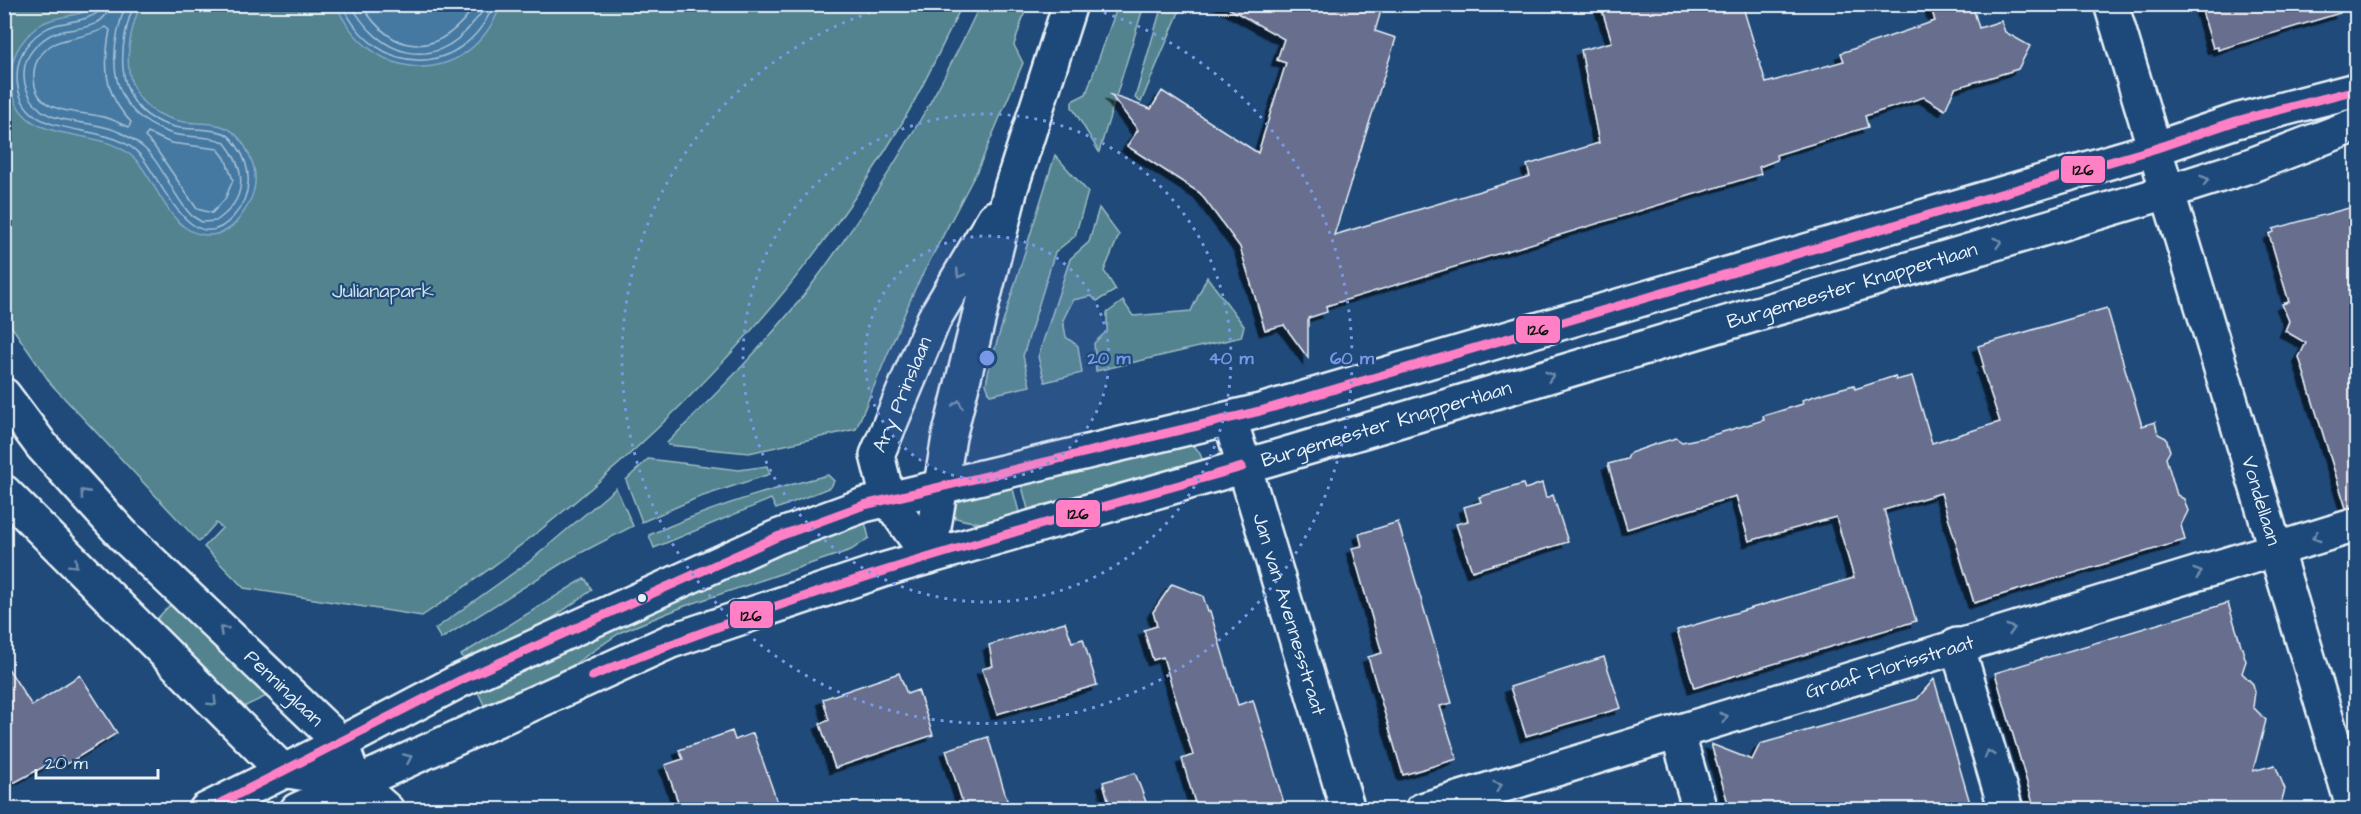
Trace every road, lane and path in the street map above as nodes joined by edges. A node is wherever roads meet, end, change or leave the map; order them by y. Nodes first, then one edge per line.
1 (1070, 4) edge
2 (2111, 4) edge
3 (2356, 90) edge
4 (2356, 125) edge
5 (2154, 149) junction
6 (1011, 188) junction
7 (2167, 192) junction
8 (4, 395) edge
9 (1230, 419) junction
10 (1243, 467) junction
11 (939, 486) junction
12 (4, 492) edge
13 (888, 499) junction
14 (2356, 525) edge
15 (2276, 549) junction
16 (929, 557) junction
17 (1956, 645) junction
18 (1677, 732) junction
19 (341, 743) junction
20 (282, 770) junction
21 (355, 782) junction
22 (206, 810) edge
23 (297, 810) edge
24 (387, 810) edge
25 (1348, 810) edge
26 (1422, 810) edge
27 (1700, 810) edge
28 (2006, 810) edge
29 (2354, 810) edge

1 - 6 street, Ary Prinslaan
2 - 5 street, Vondellaan
3 - 5 street
7 -> 4 street, Burgemeester Knappertlaan
5 - 7 street, Vondellaan
5 - 9 street
11 -> 6 street, Ary Prinslaan
6 -> 13 street, Ary Prinslaan
10 -> 7 street, Burgemeester Knappertlaan
7 - 15 street, Vondellaan
19 -> 8 street, Penninglaan
9 - 10 street, Jan van Avennesstraat
9 - 11 street
10 - 16 street, Burgemeester Knappertlaan
10 - 25 street, Jan van Avennesstraat
11 - 13 street
11 - 16 street, Ary Prinslaan
12 -> 20 street
13 - 16 street, Ary Prinslaan
13 - 19 street
14 -> 15 street, Graaf Florisstraat
17 -> 15 street, Graaf Florisstraat
15 - 29 street, Vondellaan
21 -> 16 street, Burgemeester Knappertlaan
18 -> 17 street, Graaf Florisstraat
28 -> 17 street
26 -> 18 street, Graaf Florisstraat
18 - 27 street
19 - 20 street
19 - 21 street, Penninglaan
20 - 21 street
20 - 22 street
21 - 23 street, Burgemeester Knappertlaan
21 - 24 street

